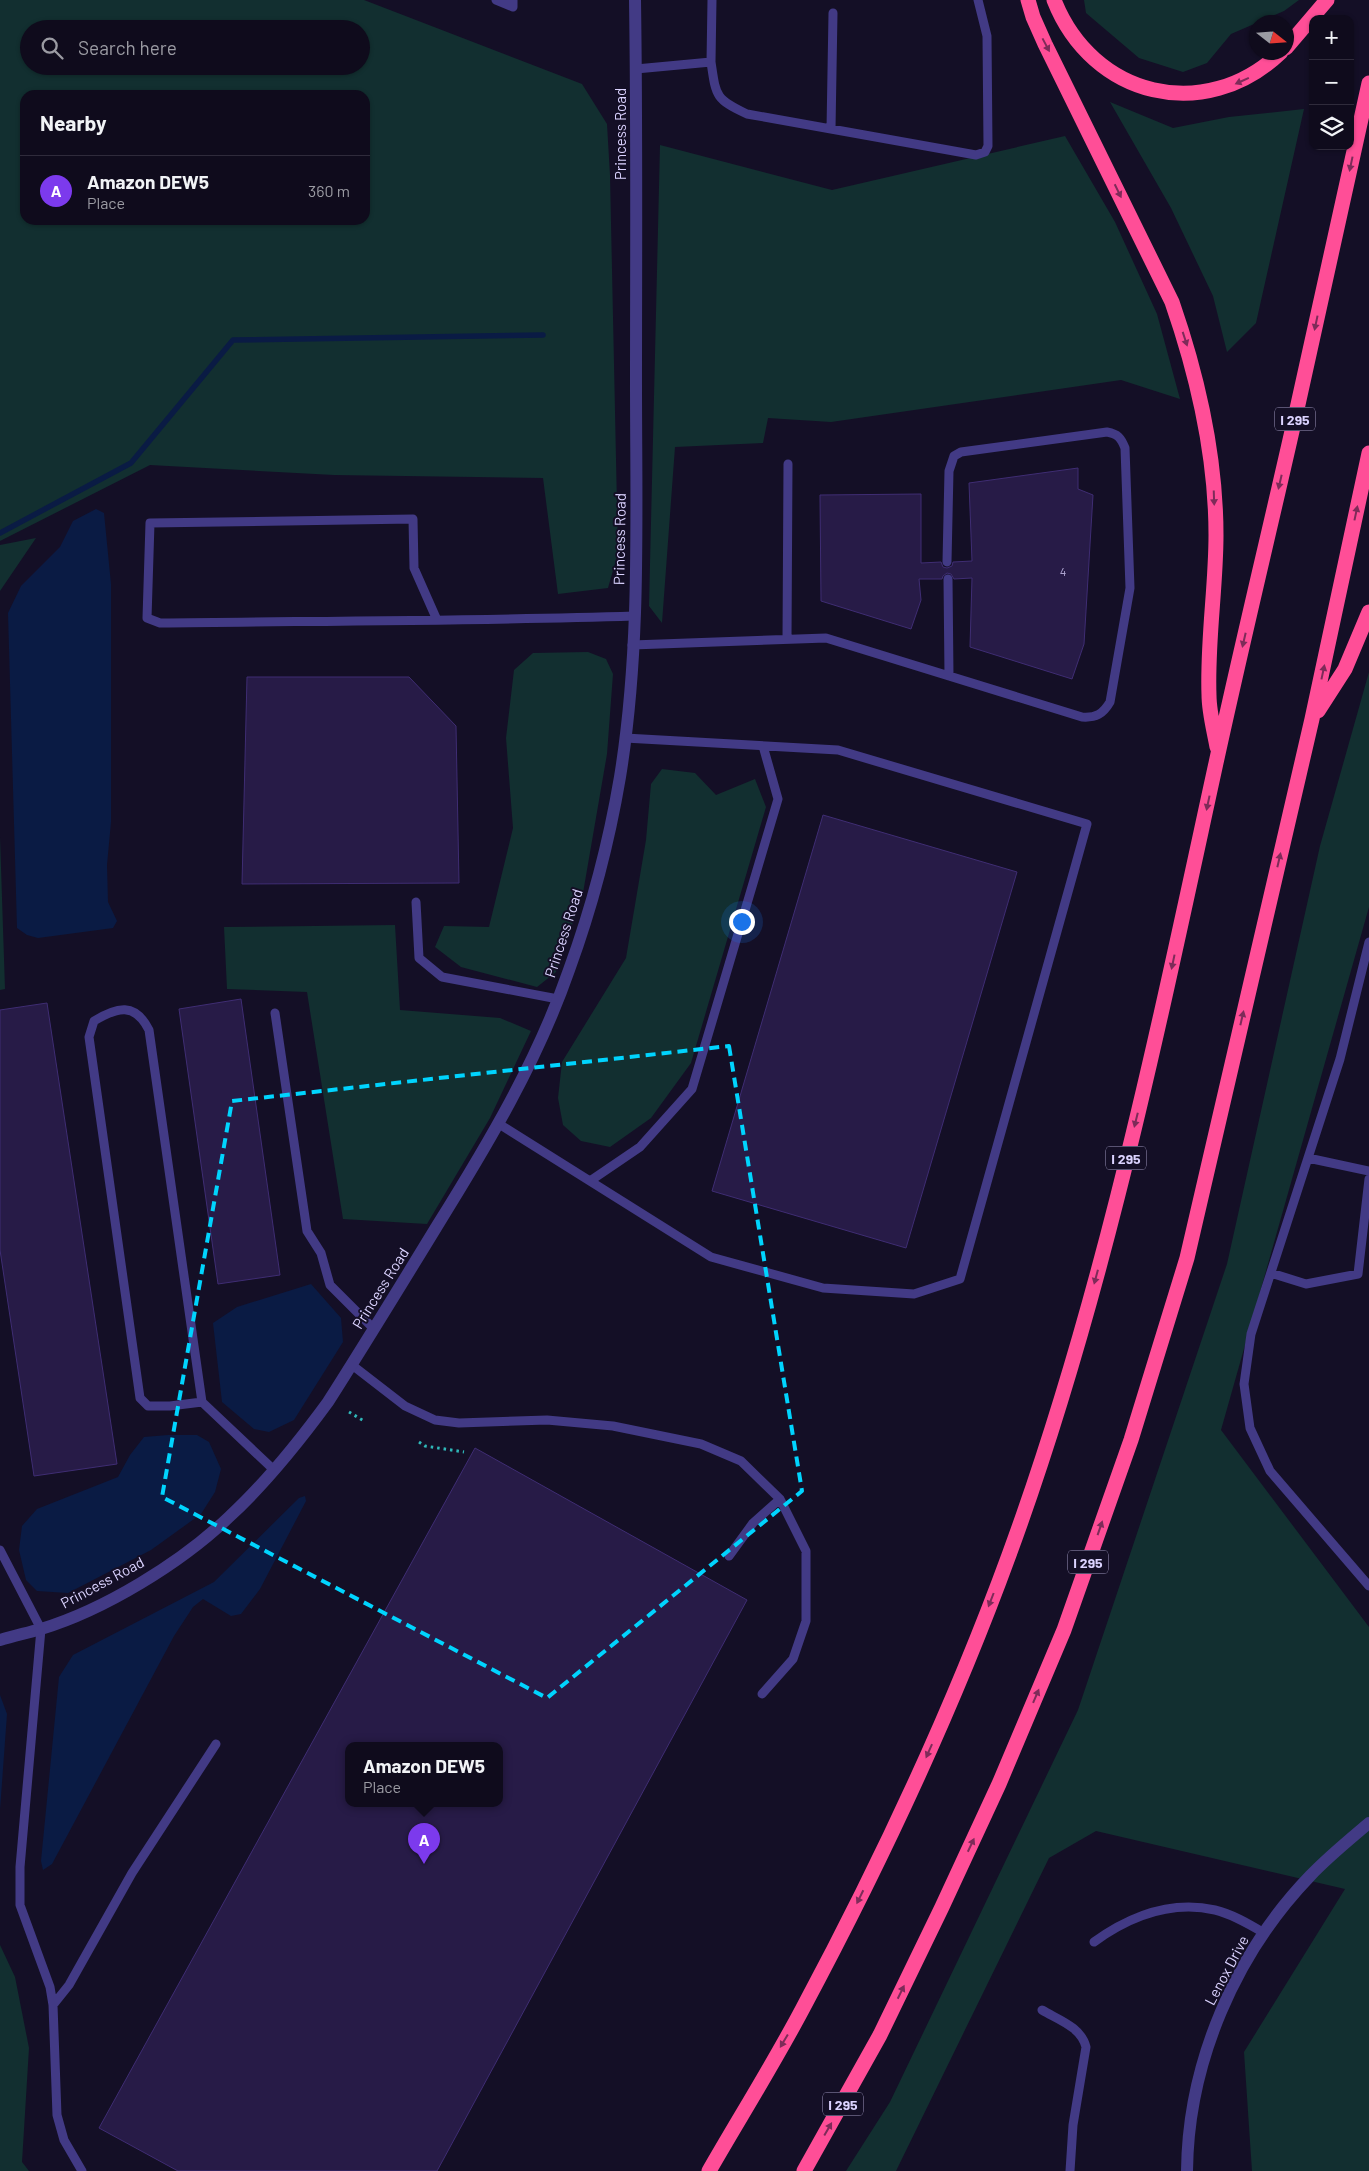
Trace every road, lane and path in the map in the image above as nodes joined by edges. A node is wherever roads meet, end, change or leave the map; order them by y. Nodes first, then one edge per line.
1 (496, 0) edge
2 (513, 0) edge
3 (635, 0) edge
4 (712, 0) edge
5 (978, 0) edge
6 (1028, 0) edge
7 (1054, 0) edge
8 (1327, 0) edge
9 (833, 13) dead end
10 (1294, 39) edge
11 (1274, 60) edge
12 (711, 62) junction
13 (636, 69) junction
14 (1369, 83) edge
15 (831, 129) junction
16 (1369, 453) edge
17 (788, 464) dead end
18 (948, 562) dead end
19 (948, 579) dead end
20 (1369, 612) edge
21 (634, 616) junction
22 (437, 620) junction
23 (787, 639) junction
24 (632, 645) junction
25 (949, 676) junction
26 (1312, 719) junction
27 (625, 738) junction
28 (763, 746) junction
29 (1218, 755) junction
30 (416, 902) dead end
31 (1369, 942) edge
32 (558, 999) junction
33 (274, 1013) dead end
34 (499, 1124) junction
35 (1308, 1158) junction
36 (1369, 1172) edge
37 (1369, 1179) edge
38 (590, 1181) junction
39 (1271, 1273) junction
40 (374, 1329) junction
41 (352, 1365) junction
42 (202, 1402) junction
43 (349, 1412) dead end
44 (364, 1420) dead end
45 (419, 1442) dead end
46 (464, 1452) dead end
47 (274, 1470) junction
48 (780, 1499) junction
49 (0, 1550) edge
50 (729, 1556) dead end
51 (1369, 1586) edge
52 (41, 1629) junction
53 (0, 1640) edge
54 (762, 1694) dead end
55 (216, 1744) dead end
56 (1369, 1823) edge
57 (1264, 1933) junction
58 (1094, 1942) dead end
59 (53, 2005) junction
60 (1042, 2010) dead end
61 (82, 2171) edge
62 (709, 2171) edge
63 (804, 2171) edge
64 (1070, 2171) edge
65 (1187, 2171) edge

1 - 2 lane
3 - 13 street, Princess Road
4 - 12 lane
5 - 15 lane
6 -> 29 highway
11 -> 7 highway
8 - 10 highway
9 - 15 lane
12 - 13 lane
12 - 15 lane
13 - 21 street, Princess Road
14 -> 29 highway, I 295
26 -> 16 highway, I 295
17 - 23 lane
18 - 25 lane
19 - 25 lane
20 - 26 highway
21 - 22 lane
21 - 24 street, Princess Road
22 - 22 lane
23 - 24 lane
23 - 25 lane
24 - 27 street, Princess Road
63 -> 26 highway, I 295
27 - 28 lane
27 - 32 street, Princess Road
28 - 38 lane
28 - 38 lane
29 -> 62 highway, I 295
30 - 32 lane
31 - 35 lane
32 - 34 street, Princess Road
33 - 40 lane
34 - 38 lane
34 - 40 street, Princess Road
35 - 36 lane
35 - 39 lane
37 - 39 lane
39 - 51 lane
40 - 41 street, Princess Road
41 - 47 street, Princess Road
41 - 48 lane
42 - 42 lane
42 - 47 lane
43 - 44 path
45 - 46 path
47 - 52 street, Princess Road
48 - 50 lane
48 - 54 lane
49 - 52 lane
52 - 53 street, Princess Road
52 - 59 lane
55 - 59 lane
56 - 57 street, Lenox Drive
57 - 58 lane
57 - 65 street, Lenox Drive
59 - 61 lane
60 - 64 lane

